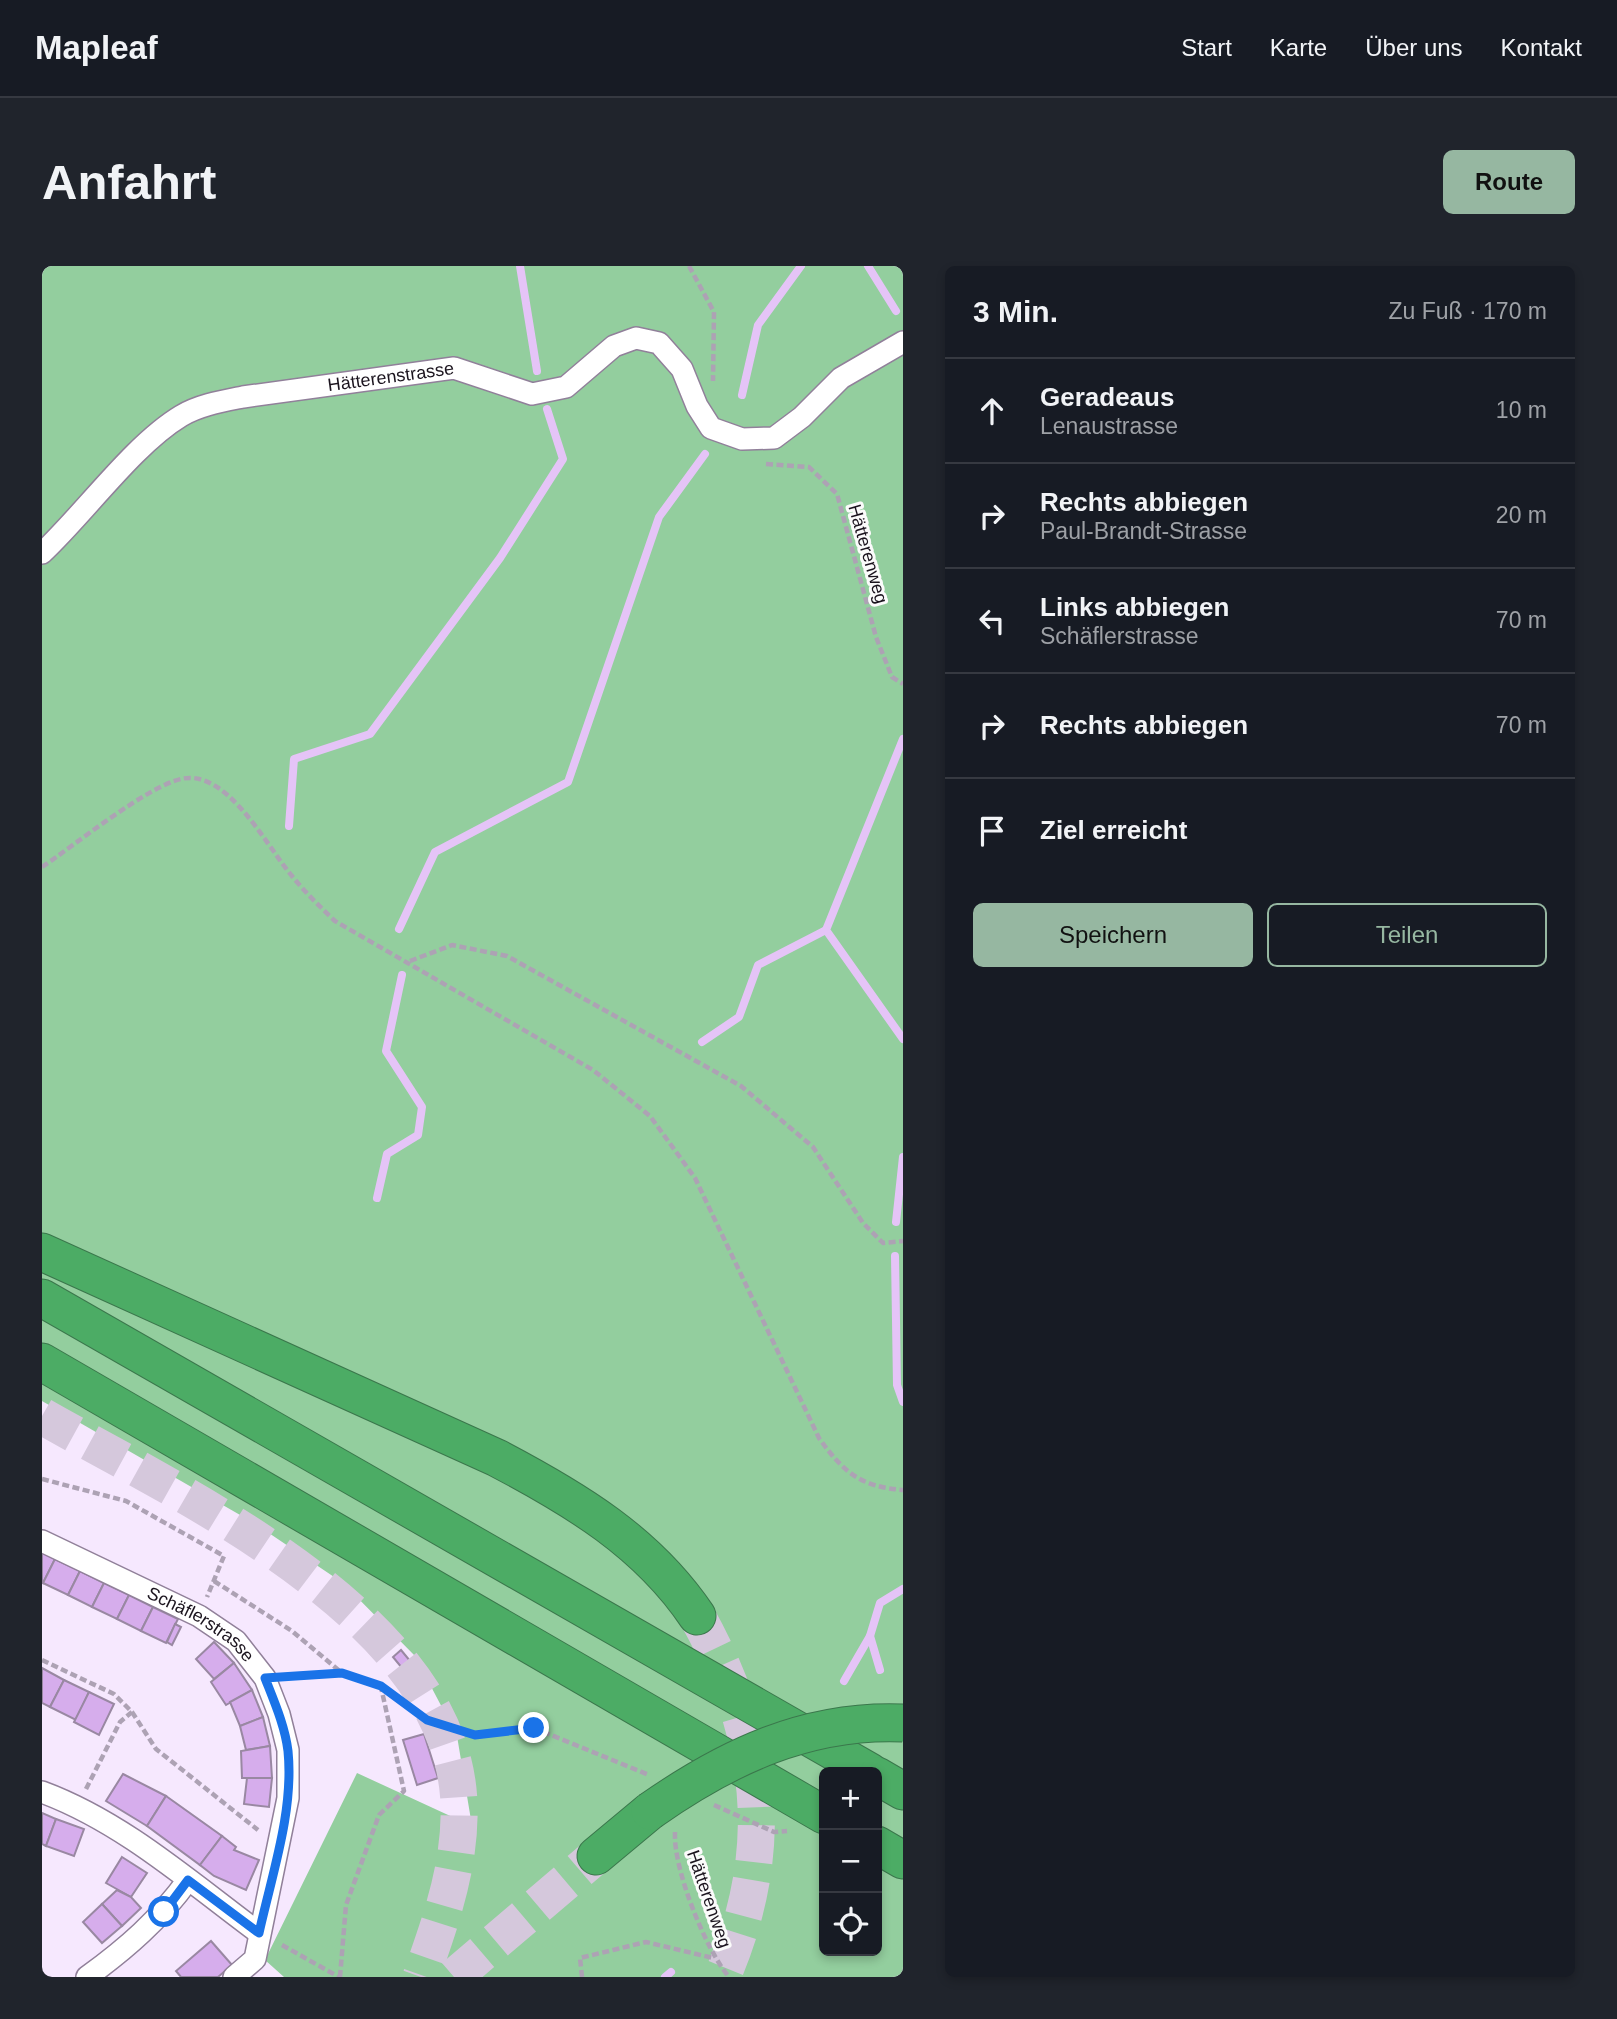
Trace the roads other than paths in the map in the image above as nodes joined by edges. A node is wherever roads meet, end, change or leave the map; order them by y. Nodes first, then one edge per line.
1 (903, 342) edge
2 (42, 553) edge
3 (42, 1252) edge
4 (42, 1298) edge
5 (42, 1362) edge
6 (42, 1541) edge
7 (697, 1616) tunnel mouth
8 (903, 1723) edge
9 (861, 1767) edge
10 (882, 1779) edge
11 (903, 1791) edge
12 (42, 1792) edge
13 (819, 1812) edge
14 (882, 1848) edge
15 (596, 1856) tunnel mouth
16 (903, 1860) edge
17 (188, 1880) junction
18 (259, 1933) junction
19 (87, 1977) edge
20 (234, 1977) edge

1 - 2 street, Hätterenstrasse
3 - 7 highway
4 - 9 highway
5 - 13 highway
6 - 18 street, Schäflerstrasse
8 - 15 highway, bridge
10 - 11 highway
12 - 17 street
14 - 16 highway
17 - 18 street
17 - 19 street
18 - 20 street, Schäflerstrasse

